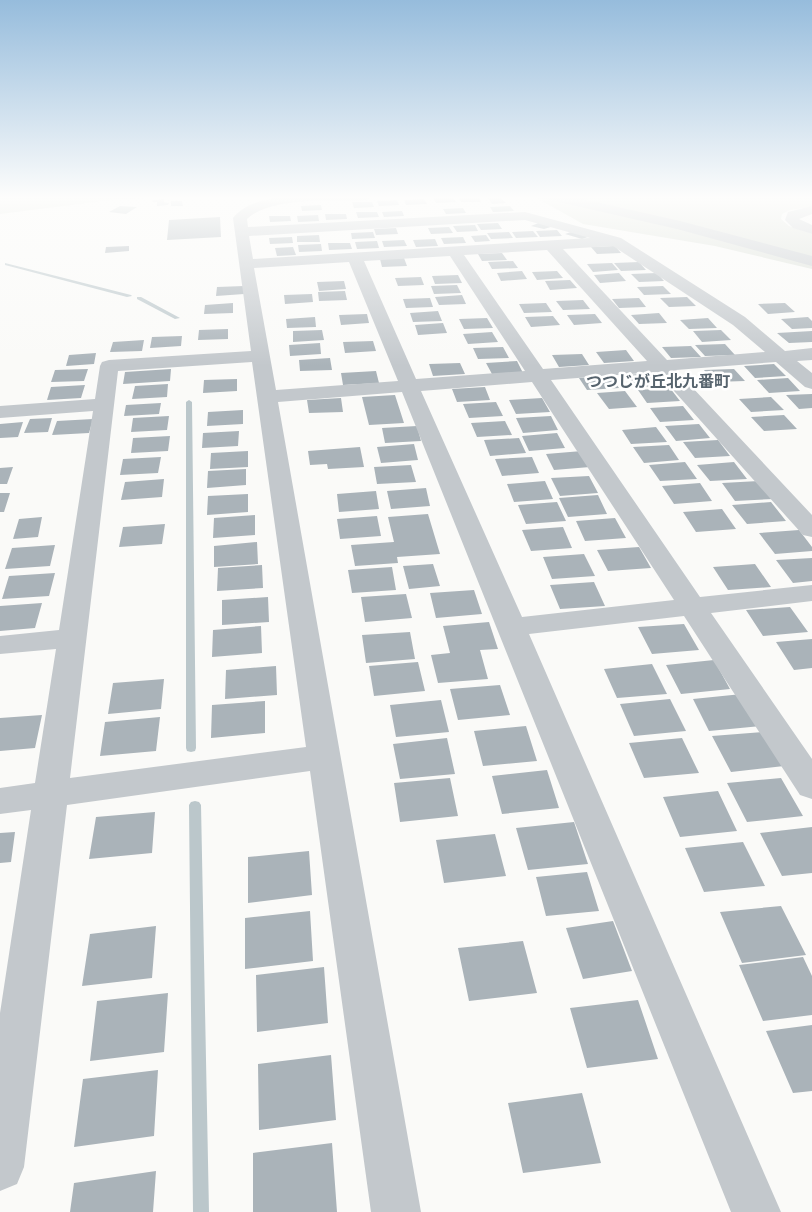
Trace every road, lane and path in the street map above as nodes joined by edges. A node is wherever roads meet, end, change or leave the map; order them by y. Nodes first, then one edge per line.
1 (455, 252) edge
2 (245, 253) edge
3 (446, 253) edge
4 (558, 253) edge
5 (634, 253) edge
6 (781, 253) edge
7 (355, 258) junction
8 (812, 261) edge
9 (246, 264) junction
10 (812, 354) edge
11 (261, 356) junction
12 (781, 356) junction
13 (662, 366) junction
14 (539, 376) junction
15 (812, 383) edge
16 (410, 386) junction
17 (267, 397) junction
18 (104, 404) junction
19 (0, 412) edge
20 (812, 530) edge
21 (812, 593) edge
22 (694, 607) junction
23 (512, 627) junction
24 (72, 638) junction
25 (0, 645) edge
26 (325, 757) junction
27 (812, 786) edge
28 (50, 795) junction
29 (0, 801) edge
30 (9, 1027) edge
31 (0, 1167) edge
32 (396, 1212) edge
33 (756, 1212) edge

1 - 14 street
2 - 9 street
3 - 7 street
4 - 13 street
5 - 12 street
6 - 8 street
7 - 9 street
7 - 16 street
9 - 11 street
10 - 12 street
11 - 17 street
11 - 18 street
12 - 13 street
12 - 15 street
13 - 14 street
13 - 20 street
14 - 16 street
14 - 22 street
16 - 17 street
16 - 23 street
17 - 26 street
18 - 19 street
18 - 24 street
21 - 22 street
22 - 23 street
22 - 27 street
23 - 33 street
24 - 25 street
24 - 28 street
26 - 28 street
26 - 32 street
28 - 29 street
28 - 30 street
30 - 31 street

